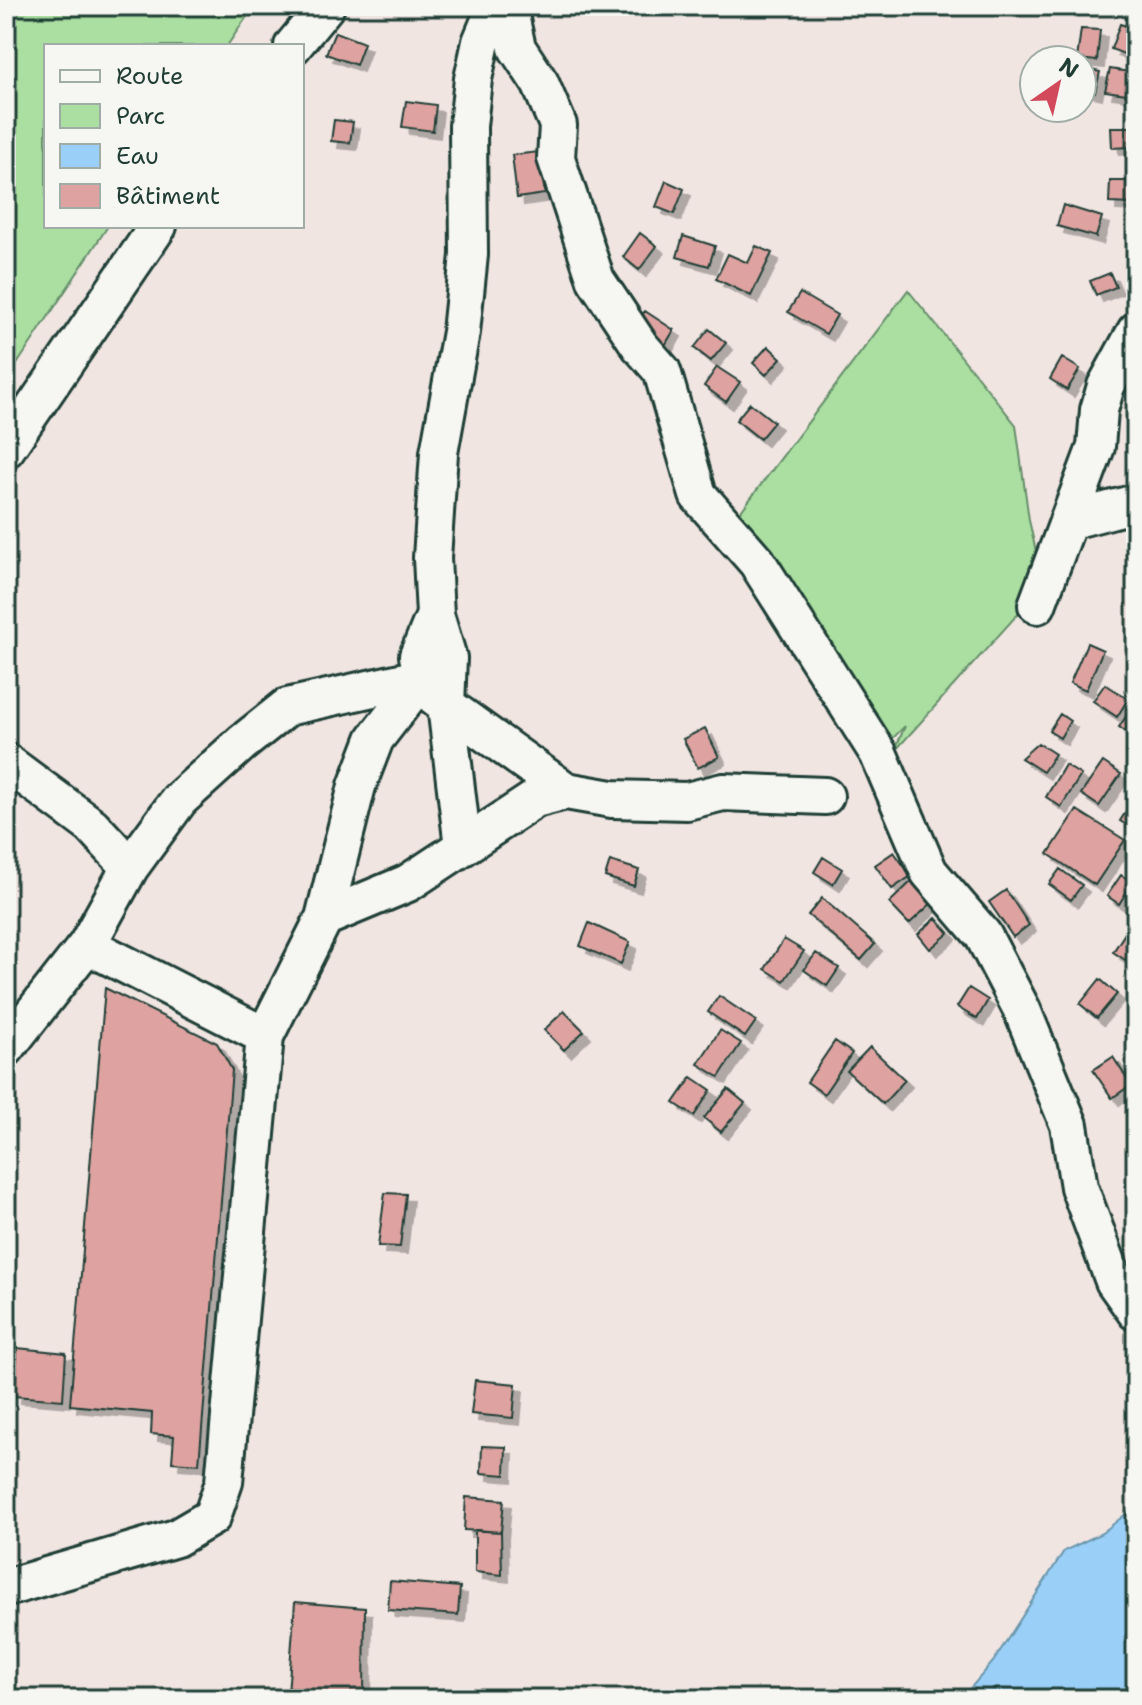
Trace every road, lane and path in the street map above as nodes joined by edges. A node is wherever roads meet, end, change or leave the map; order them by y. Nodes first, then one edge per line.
1 (326, 6) edge
2 (496, 6) edge
3 (508, 6) edge
4 (295, 44) edge
5 (157, 228) edge
6 (1136, 331) edge
7 (6, 449) edge
8 (1136, 503) edge
9 (1068, 521) junction
10 (1037, 605) dead end
11 (430, 689) junction
12 (6, 762) edge
13 (566, 791) junction
14 (825, 796) dead end
15 (463, 847) junction
16 (130, 867) junction
17 (324, 918) junction
18 (87, 945) junction
19 (265, 1036) junction
20 (6, 1048) edge
21 (1136, 1312) edge
22 (6, 1588) edge

1 - 4 street
2 - 11 street
3 - 21 street
5 - 7 street
6 - 9 street
8 - 9 street
9 - 10 street
11 - 13 street
11 - 15 street
11 - 16 street
11 - 17 street
12 - 16 street
13 - 14 street
13 - 15 street
15 - 17 street
16 - 18 street
17 - 19 street
18 - 19 street
18 - 20 street
19 - 22 street

